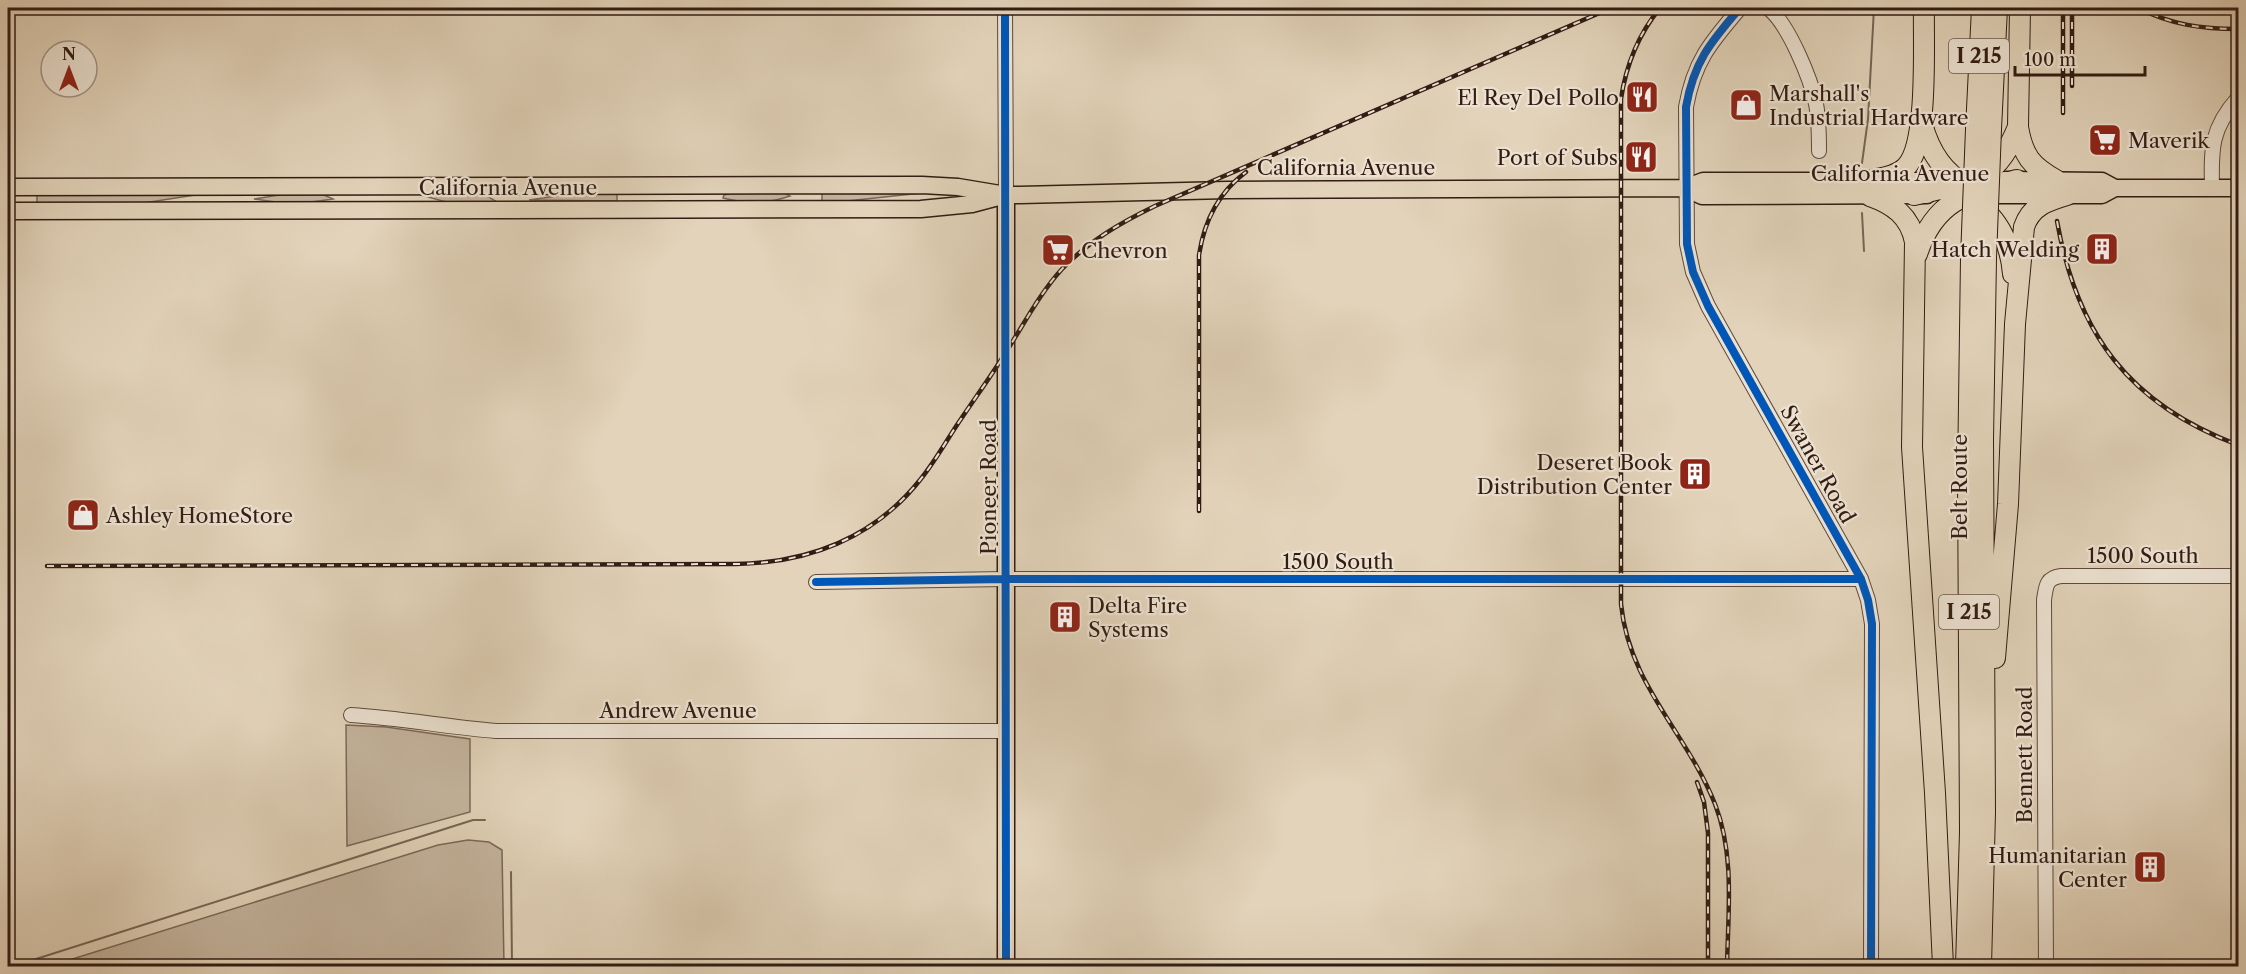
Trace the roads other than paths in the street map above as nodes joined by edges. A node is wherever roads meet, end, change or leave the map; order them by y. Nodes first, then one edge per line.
1 (1005, 8) edge
2 (1740, 8) edge
3 (1768, 8) edge
4 (1924, 8) edge
5 (1982, 8) edge
6 (1996, 8) edge
7 (2020, 8) edge
8 (2238, 98) edge
9 (1921, 121) junction
10 (2018, 127) junction
11 (1983, 129) junction
12 (1819, 151) dead end
13 (2017, 180) joint
14 (657, 185) junction
15 (705, 185) junction
16 (798, 185) junction
17 (223, 186) junction
18 (377, 186) junction
19 (512, 186) junction
20 (8, 187) edge
21 (1965, 187) junction
22 (1685, 188) junction
23 (1868, 188) junction
24 (2062, 188) junction
25 (2212, 188) junction
26 (2238, 188) edge
27 (1006, 195) junction
28 (1914, 195) joint
29 (798, 208) junction
30 (377, 209) junction
31 (512, 209) junction
32 (658, 209) junction
33 (706, 209) junction
34 (8, 210) edge
35 (223, 210) junction
36 (1916, 256) junction
37 (1978, 258) junction
38 (2015, 324) junction
39 (2238, 576) edge
40 (1006, 579) junction
41 (1861, 579) junction
42 (2048, 580) joint
43 (816, 582) dead end
44 (351, 715) dead end
45 (1006, 731) junction
46 (1985, 758) junction
47 (1006, 966) edge
48 (1871, 966) edge
49 (1943, 966) edge
50 (1966, 966) edge
51 (1981, 966) edge
52 (2046, 966) edge

1 - 27 street, Pioneer Road
2 - 22 street, Swaner Road
3 - 12 street
4 - 9 highway
5 - 11 highway, Belt Route / I 215
6 - 11 highway, Belt Route / I 215
7 - 10 highway
8 - 25 street
9 - 21 highway
9 - 23 highway
10 - 21 highway
10 - 24 highway
11 - 37 highway, Belt Route / I 215, bridge
13 - 21 highway
13 - 24 main road, California Avenue
14 - 15 main road, California Avenue
14 - 19 main road, California Avenue
14 - 32 main road
15 - 16 main road, California Avenue
15 - 33 main road
16 - 27 main road, California Avenue
16 - 29 main road
17 - 18 main road, California Avenue
17 - 20 main road, California Avenue
17 - 35 main road
18 - 19 main road, California Avenue
18 - 30 main road
19 - 31 main road
21 - 23 main road, California Avenue
21 - 24 main road, California Avenue
21 - 28 highway
21 - 36 highway
21 - 38 highway
22 - 23 main road, California Avenue
22 - 27 main road, California Avenue
22 - 41 street, Swaner Road
23 - 28 main road, California Avenue
23 - 36 highway
24 - 25 main road, California Avenue
24 - 38 highway
25 - 26 main road, California Avenue
27 - 29 main road, California Avenue
27 - 40 main road, Pioneer Road
29 - 33 main road, California Avenue
30 - 31 main road, California Avenue
30 - 35 main road, California Avenue
31 - 32 main road, California Avenue
32 - 33 main road, California Avenue
34 - 35 main road, California Avenue
36 - 49 highway
37 - 46 highway, Belt Route / I 215
37 - 50 highway, Belt Route / I 215
38 - 46 highway
39 - 42 street, 1500 South
40 - 41 street, 1500 South
40 - 43 street, 1500 South
40 - 45 main road, Pioneer Road
41 - 48 street, Swaner Road
42 - 52 street, Bennett Road
44 - 45 street, Andrew Avenue
45 - 47 main road, Pioneer Road
46 - 51 highway, Belt Route / I 215

